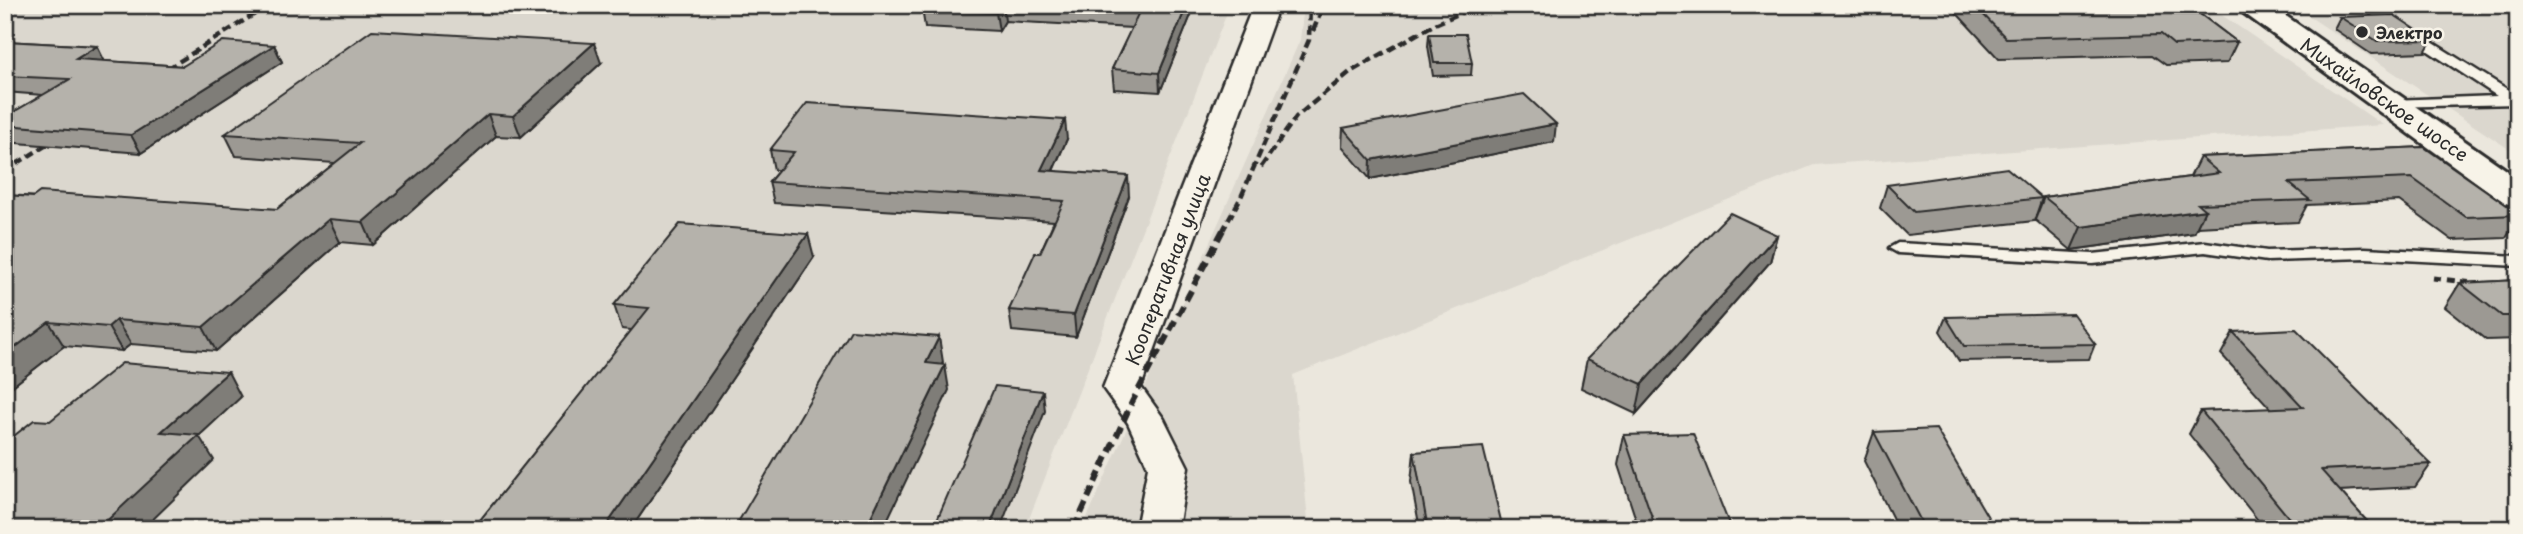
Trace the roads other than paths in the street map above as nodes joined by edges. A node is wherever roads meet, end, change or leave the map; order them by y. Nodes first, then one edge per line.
1 (1263, 5) edge
2 (2251, 5) edge
3 (2364, 5) edge
4 (2515, 100) edge
5 (2392, 104) junction
6 (2518, 195) edge
7 (1898, 248) dead end
8 (2263, 255) junction
9 (2518, 261) edge
10 (2279, 271) dead end
11 (1157, 529) edge

1 - 11 street, Кооперативная улица
2 - 5 main road, Михайловское шоссе
3 - 4 lane
4 - 5 lane
5 - 6 main road, Михайловское шоссе
7 - 8 lane
8 - 9 lane
8 - 10 lane

